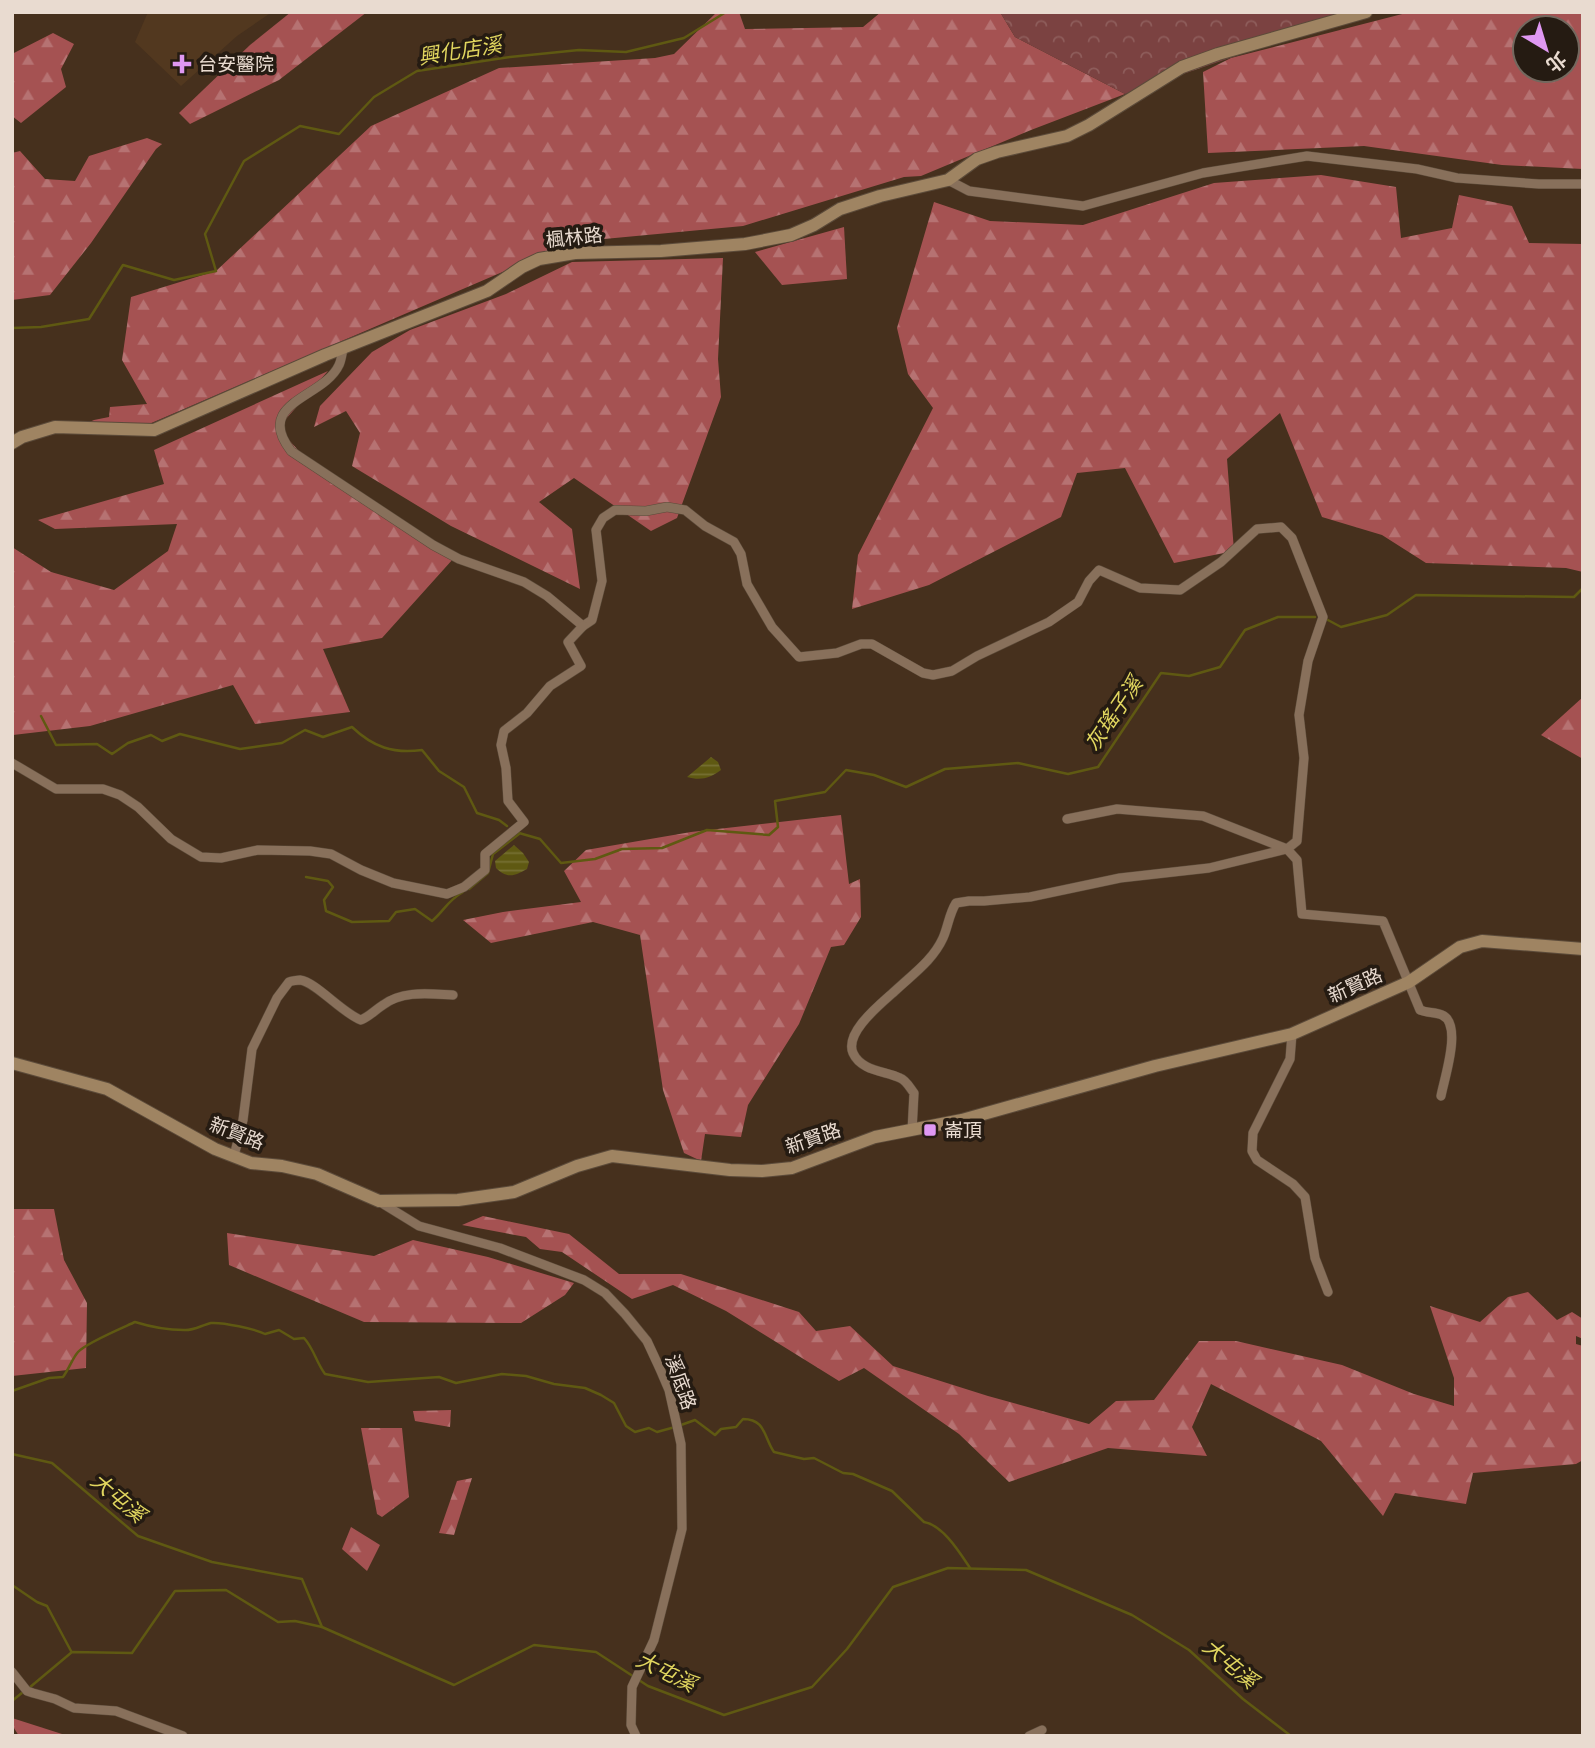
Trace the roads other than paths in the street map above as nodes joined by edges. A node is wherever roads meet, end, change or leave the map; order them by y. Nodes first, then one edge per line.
1 (1366, 12) edge
2 (948, 180) junction
3 (1583, 184) edge
4 (343, 349) junction
5 (12, 443) edge
6 (583, 626) junction
7 (12, 763) edge
8 (1068, 819) dead end
9 (1287, 849) junction
10 (1583, 949) edge
11 (1409, 982) junction
12 (453, 995) dead end
13 (1293, 1034) junction
14 (12, 1063) edge
15 (1441, 1096) dead end
16 (912, 1131) junction
17 (233, 1156) junction
18 (379, 1201) junction
19 (1328, 1292) dead end
20 (12, 1672) edge
21 (1042, 1730) dead end
22 (183, 1736) edge
23 (636, 1736) edge
24 (1029, 1736) edge

1 - 2 street, 楓林路
2 - 3 street
2 - 4 street, 楓林路
4 - 5 street, 楓林路
4 - 6 street
6 - 7 street
6 - 9 street
8 - 9 street
9 - 11 street
9 - 16 street
10 - 11 street, 新賢路
11 - 13 street, 新賢路
11 - 15 street
12 - 17 street
13 - 16 street, 新賢路
13 - 19 street
14 - 17 street, 新賢路
16 - 18 street, 新賢路
17 - 18 street, 新賢路
18 - 23 street, 溪底路
20 - 22 street
21 - 24 street

